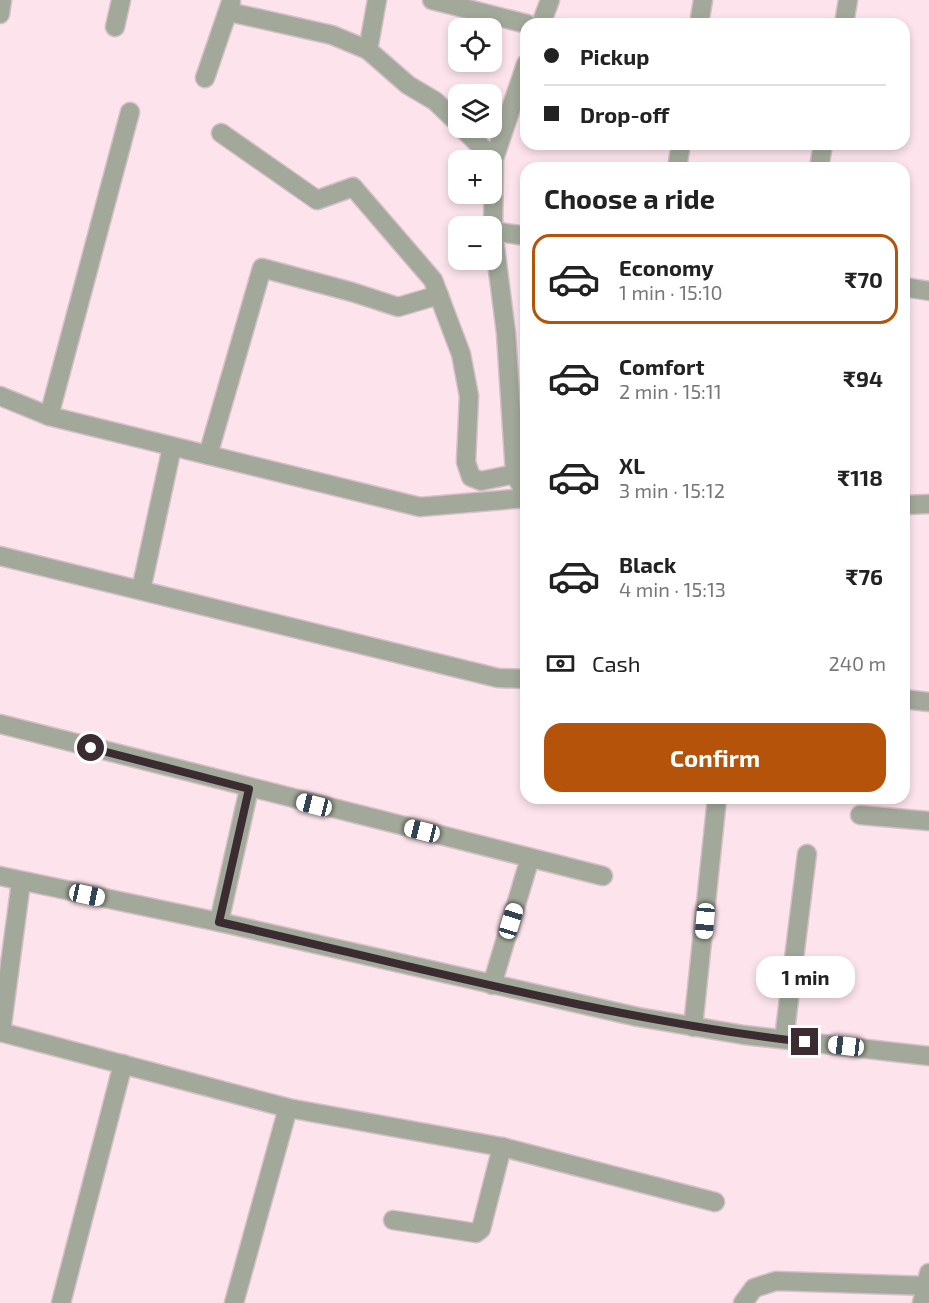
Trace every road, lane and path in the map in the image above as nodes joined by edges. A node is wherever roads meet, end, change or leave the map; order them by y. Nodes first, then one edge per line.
1 (2, 0) edge
2 (122, 0) edge
3 (377, 0) edge
4 (432, 0) edge
5 (550, 0) edge
6 (704, 0) edge
7 (848, 0) edge
8 (230, 6) edge
9 (0, 14) edge
10 (543, 18) edge
11 (700, 18) edge
12 (845, 18) edge
13 (520, 22) edge
14 (115, 27) dead end
15 (368, 50) junction
16 (205, 78) dead end
17 (520, 82) edge
18 (130, 112) dead end
19 (448, 114) edge
20 (221, 133) dead end
21 (473, 138) edge
22 (485, 150) edge
23 (497, 150) edge
24 (502, 232) edge
25 (520, 235) edge
26 (499, 270) edge
27 (910, 288) edge
28 (929, 291) edge
29 (439, 295) junction
30 (0, 396) edge
31 (49, 416) junction
32 (172, 447) junction
33 (208, 455) junction
34 (515, 474) junction
35 (520, 484) edge
36 (520, 498) edge
37 (910, 504) edge
38 (929, 504) edge
39 (0, 556) edge
40 (141, 590) junction
41 (520, 680) edge
42 (910, 700) edge
43 (929, 702) edge
44 (0, 724) edge
45 (249, 789) junction
46 (716, 804) edge
47 (860, 815) dead end
48 (929, 821) edge
49 (807, 854) dead end
50 (530, 858) junction
51 (0, 876) edge
52 (603, 876) dead end
53 (21, 882) junction
54 (219, 922) junction
55 (492, 985) junction
56 (693, 1027) junction
57 (0, 1032) edge
58 (784, 1039) junction
59 (929, 1056) edge
60 (123, 1064) junction
61 (288, 1108) junction
62 (502, 1147) junction
63 (715, 1202) dead end
64 (393, 1220) dead end
65 (927, 1287) edge
66 (61, 1303) edge
67 (234, 1303) edge
68 (743, 1303) edge

1 - 9 street
2 - 14 street
3 - 15 street
4 - 13 street
5 - 10 street
6 - 11 street
7 - 12 street
8 - 15 street
8 - 16 street
15 - 19 street
17 - 23 street
18 - 31 street
20 - 29 street
21 - 22 street
24 - 25 street
26 - 34 street
27 - 28 street
29 - 33 street
29 - 34 street
30 - 31 street
31 - 32 street
32 - 33 street
32 - 40 street
33 - 36 street
34 - 35 street
37 - 38 street
39 - 40 street
40 - 41 street
42 - 43 street
44 - 45 street
45 - 50 street
45 - 54 street
46 - 56 street
47 - 48 street
49 - 58 street
50 - 52 street
50 - 55 street
51 - 53 street
53 - 54 street
53 - 57 street
54 - 55 street
55 - 56 street
56 - 58 street
57 - 60 street
58 - 59 street
60 - 61 street
60 - 66 street
61 - 62 street
61 - 67 street
62 - 63 street
62 - 64 street
65 - 68 street

